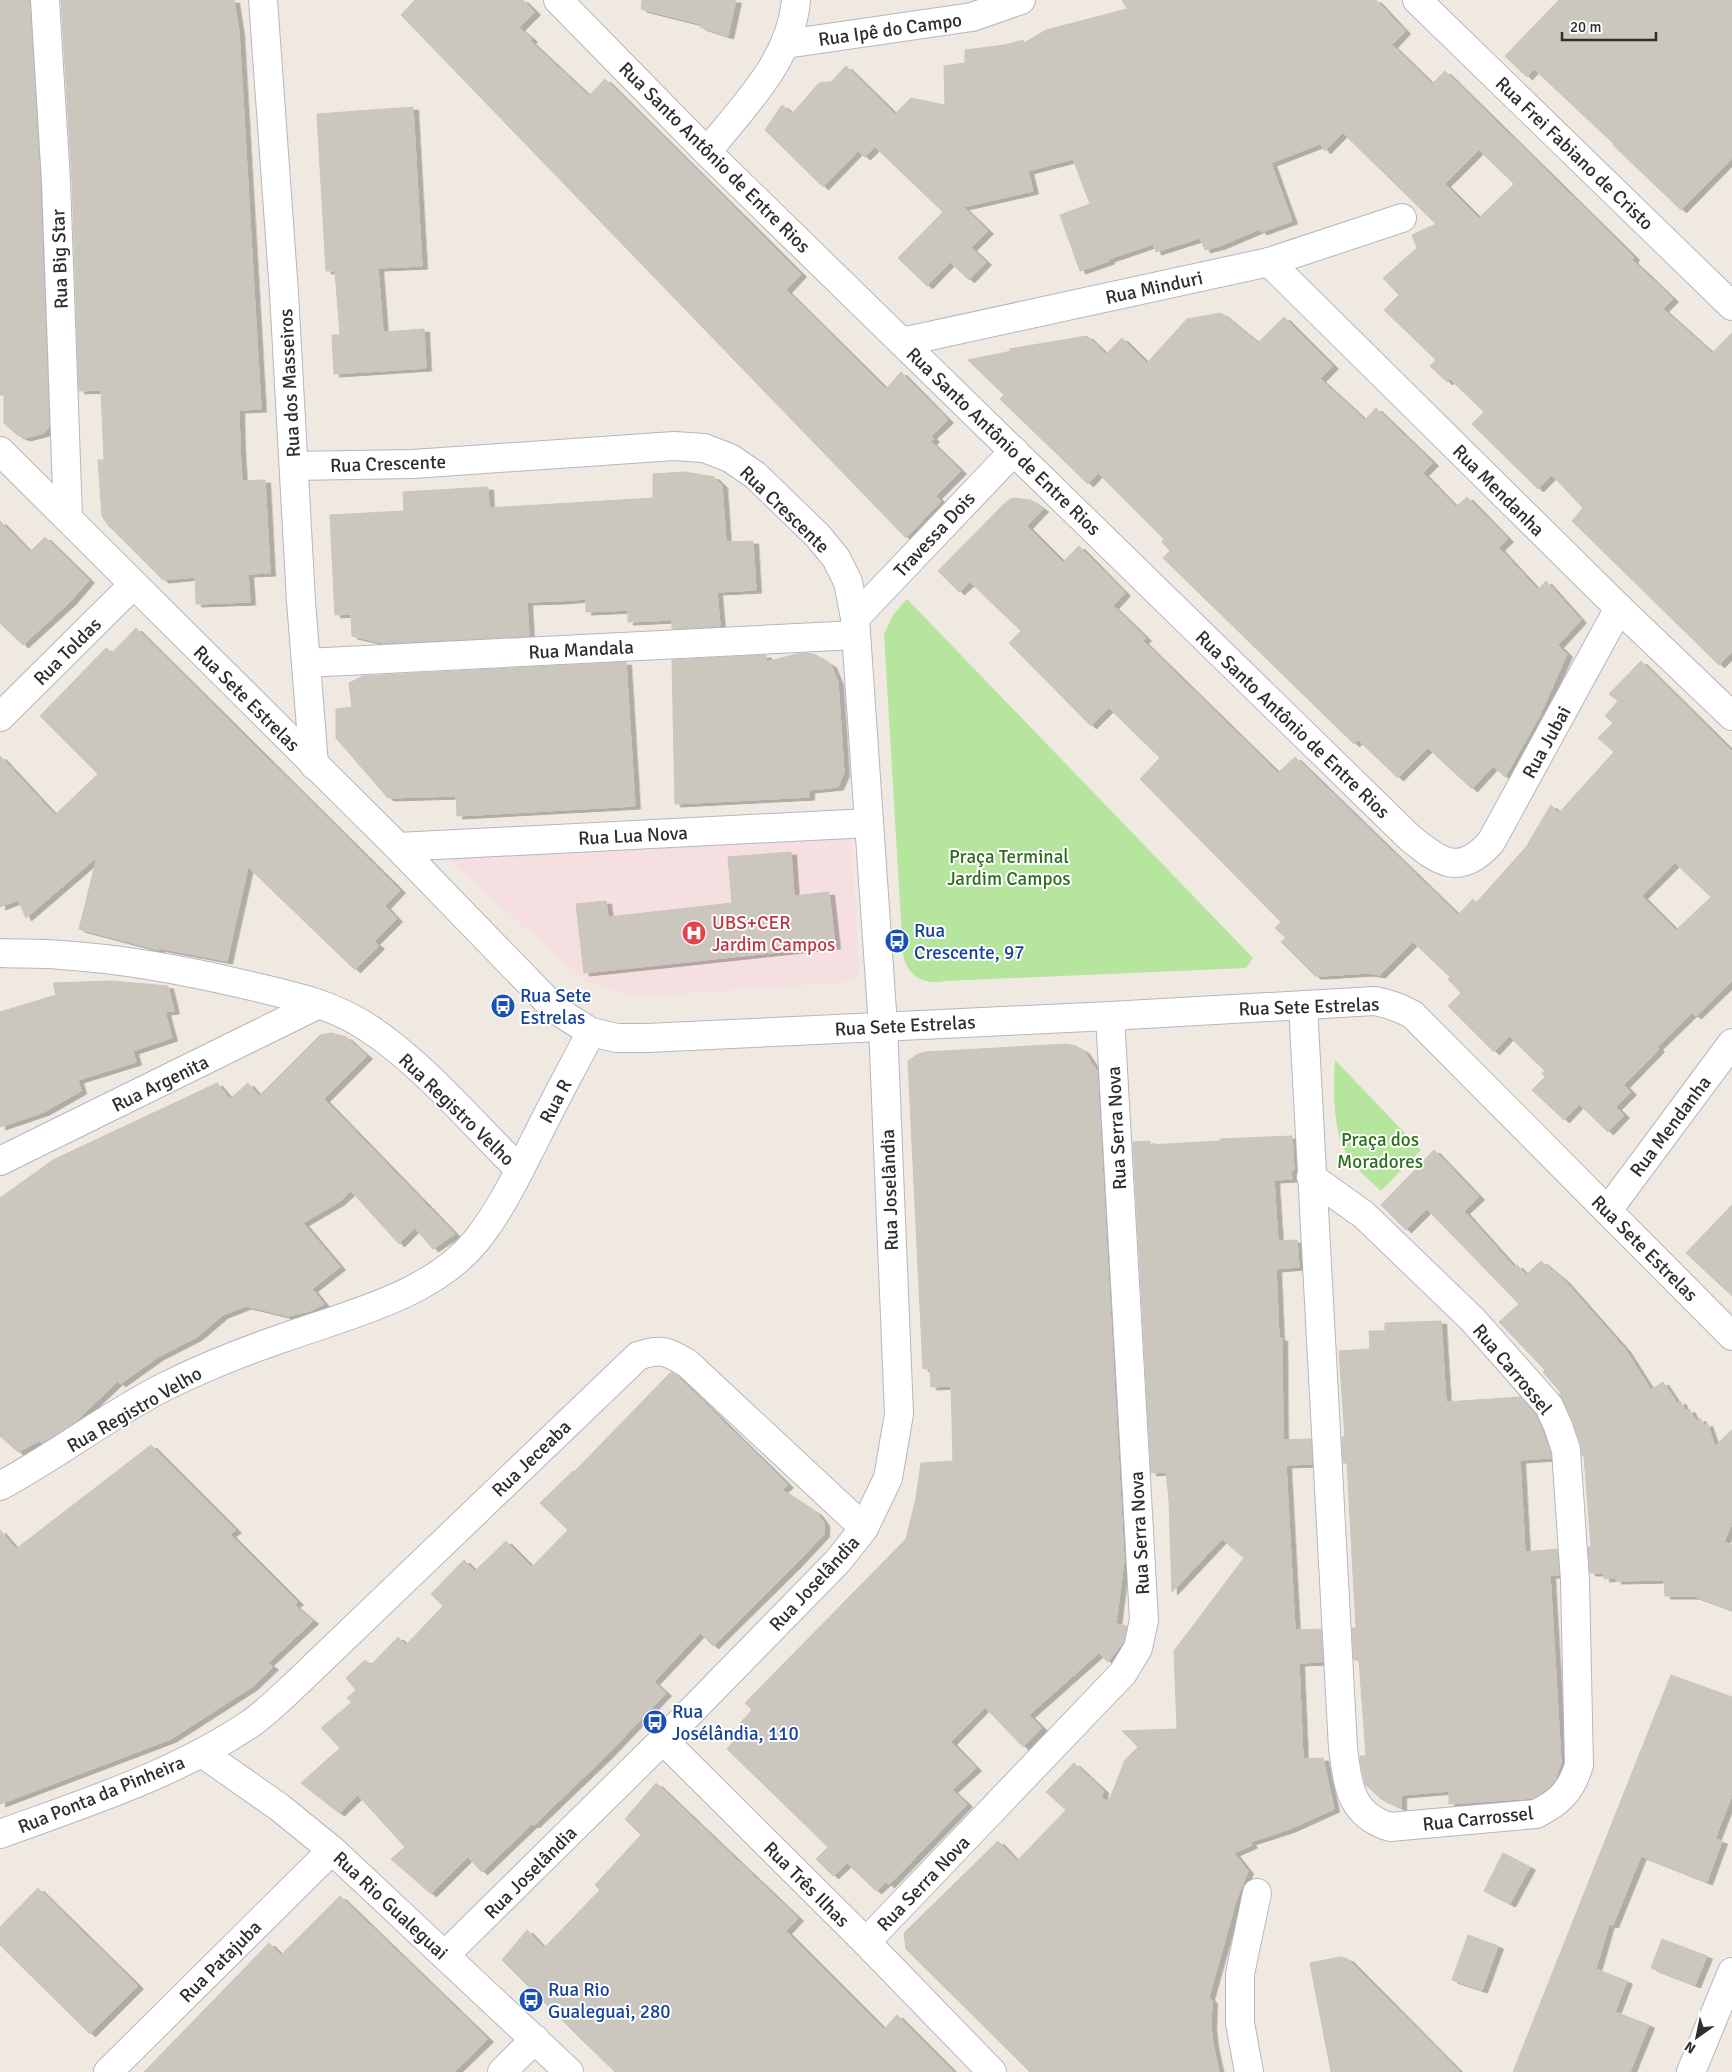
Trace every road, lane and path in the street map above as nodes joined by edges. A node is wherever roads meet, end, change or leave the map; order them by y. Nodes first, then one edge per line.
1 (45, 0) edge
2 (263, 0) edge
3 (558, 0) edge
4 (796, 0) edge
5 (1021, 0) edge
6 (1417, 0) edge
7 (786, 44) junction
8 (707, 152) junction
9 (1402, 218) dead end
10 (1269, 262) junction
11 (1732, 306) edge
12 (902, 342) junction
13 (1014, 450) junction
14 (0, 451) edge
15 (294, 466) junction
16 (68, 518) junction
17 (133, 585) junction
18 (1619, 608) junction
19 (855, 626) junction
20 (306, 663) junction
21 (1732, 716) edge
22 (0, 717) edge
23 (314, 765) junction
24 (869, 823) junction
25 (398, 847) junction
26 (1460, 863) joint
27 (0, 953) edge
28 (319, 1004) junction
29 (1303, 1005) junction
30 (1110, 1016) junction
31 (883, 1026) junction
32 (591, 1032) junction
33 (1732, 1043) edge
34 (0, 1162) edge
35 (520, 1170) junction
36 (1311, 1177) junction
37 (1608, 1210) junction
38 (1732, 1336) edge
39 (0, 1486) edge
40 (864, 1528) junction
41 (663, 1740) junction
42 (202, 1753) junction
43 (0, 1834) edge
44 (332, 1850) junction
45 (1257, 1893) dead end
46 (866, 1942) junction
47 (445, 1955) junction
48 (1732, 1972) edge
49 (535, 2039) junction
50 (1693, 2070) edge
51 (108, 2072) edge
52 (502, 2072) edge
53 (569, 2072) edge
54 (992, 2072) edge
55 (1249, 2072) edge

1 - 16 street, Rua Big Star
2 - 15 street, Rua dos Masseiros
3 - 8 street, Rua Santo Antônio de Entre Rios
4 - 7 street
5 - 7 street, Rua Ipê do Campo
6 - 11 street, Rua Frei Fabiano de Cristo
7 - 8 street
8 - 12 street, Rua Santo Antônio de Entre Rios
9 - 10 street, Rua Minduri
10 - 12 street, Rua Minduri
10 - 18 street, Rua Mendanha
12 - 13 street, Rua Santo Antônio de Entre Rios
13 - 19 street, Travessa Dois
13 - 26 street, Rua Santo Antônio de Entre Rios
14 - 16 street, Rua Sete Estrelas
15 - 19 street, Rua Crescente
15 - 20 street, Rua dos Masseiros
16 - 17 street, Rua Sete Estrelas
17 - 22 street, Rua Toldas
17 - 23 street, Rua Sete Estrelas
18 - 21 street, Rua Mendanha
18 - 26 street, Rua Jubai
19 - 20 street, Rua Mandala
19 - 24 street, Rua Crescente
20 - 23 street, Rua dos Masseiros
23 - 25 street, Rua Sete Estrelas
24 - 25 street, Rua Lua Nova
24 - 31 street, Rua Crescente
25 - 32 street, Rua Sete Estrelas
27 - 28 street, Rua Registro Velho
28 - 34 street, Rua Argenita
28 - 35 street, Rua Registro Velho
29 - 30 street, Rua Sete Estrelas
29 - 36 street, Rua Carrossel
29 - 37 street, Rua Sete Estrelas
30 - 31 street, Rua Sete Estrelas
30 - 46 street, Rua Serra Nova
31 - 32 street, Rua Sete Estrelas
31 - 40 street, Rua Joselândia
32 - 35 street, Rua R
33 - 37 street, Rua Mendanha
35 - 39 street, Rua Registro Velho
36 - 36 street, Rua Carrossel
37 - 38 street, Rua Sete Estrelas
40 - 41 street, Rua Joselândia
40 - 42 street, Rua Jeceaba
41 - 46 street, Rua Três Ilhas
41 - 47 street, Rua Joselândia
42 - 43 street, Rua Ponta da Pinheira
42 - 44 street, Rua Rio Gualeguai
44 - 47 street, Rua Rio Gualeguai
44 - 51 street, Rua Patajuba
45 - 55 street
46 - 54 street, Rua Três Ilhas
47 - 49 street, Rua Rio Gualeguai
48 - 50 street
49 - 52 street
49 - 53 street, Rua Rio Gualeguai

